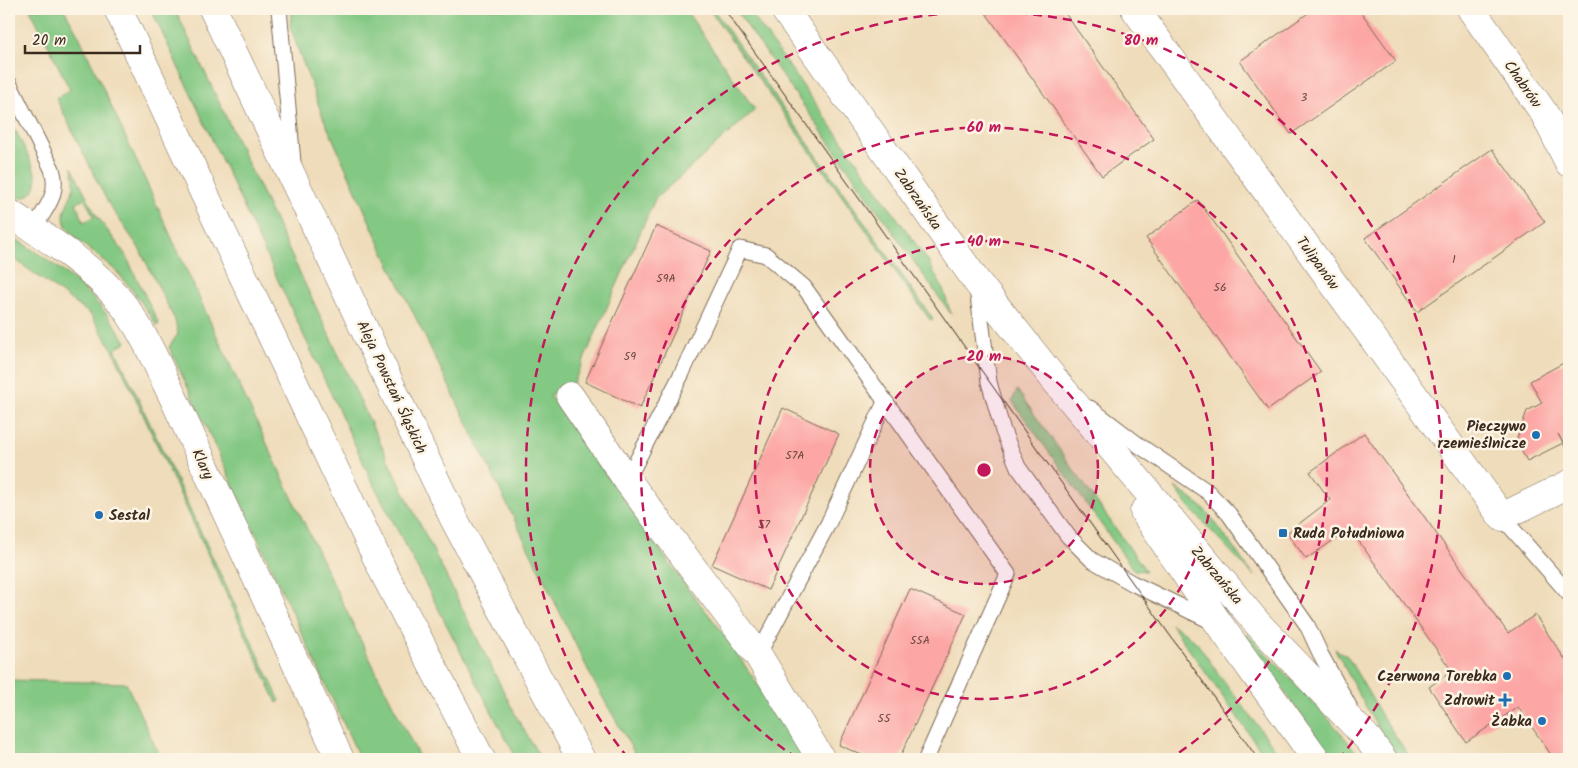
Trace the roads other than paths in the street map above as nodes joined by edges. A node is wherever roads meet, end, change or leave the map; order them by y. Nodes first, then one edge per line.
1 (118, 9) edge
2 (213, 9) edge
3 (279, 9) edge
4 (784, 9) edge
5 (1135, 9) edge
6 (1470, 9) edge
7 (9, 83) edge
8 (1569, 163) edge
9 (295, 181) junction
10 (9, 214) edge
11 (33, 229) junction
12 (977, 282) junction
13 (1058, 384) junction
14 (570, 396) dead end
15 (885, 402) junction
16 (627, 480) junction
17 (1569, 484) edge
18 (1502, 517) junction
19 (1569, 594) edge
20 (1219, 624) junction
21 (758, 655) junction
22 (1376, 749) edge
23 (340, 759) edge
24 (481, 759) edge
25 (581, 759) edge
26 (821, 759) edge
27 (926, 759) edge
28 (1316, 759) edge

1 - 24 street
2 - 9 street, Aleja Powstań Śląskich
3 - 9 lane
4 - 12 street, Zabrzańska
5 - 18 street, Tulipanów
6 - 8 street, Chabrów
7 - 11 lane
9 - 25 street, Aleja Powstań Śląskich
10 - 11 street, Klary
11 - 23 street, Klary
12 - 13 street, Zabrzańska
12 - 20 lane
13 - 20 street, Zabrzańska
13 - 22 street, Zabrzańska
13 - 22 lane
14 - 16 street
15 - 16 lane
15 - 21 lane
15 - 27 lane
16 - 21 street
17 - 18 street
18 - 19 lane
20 - 28 street, Zabrzańska
21 - 26 street

